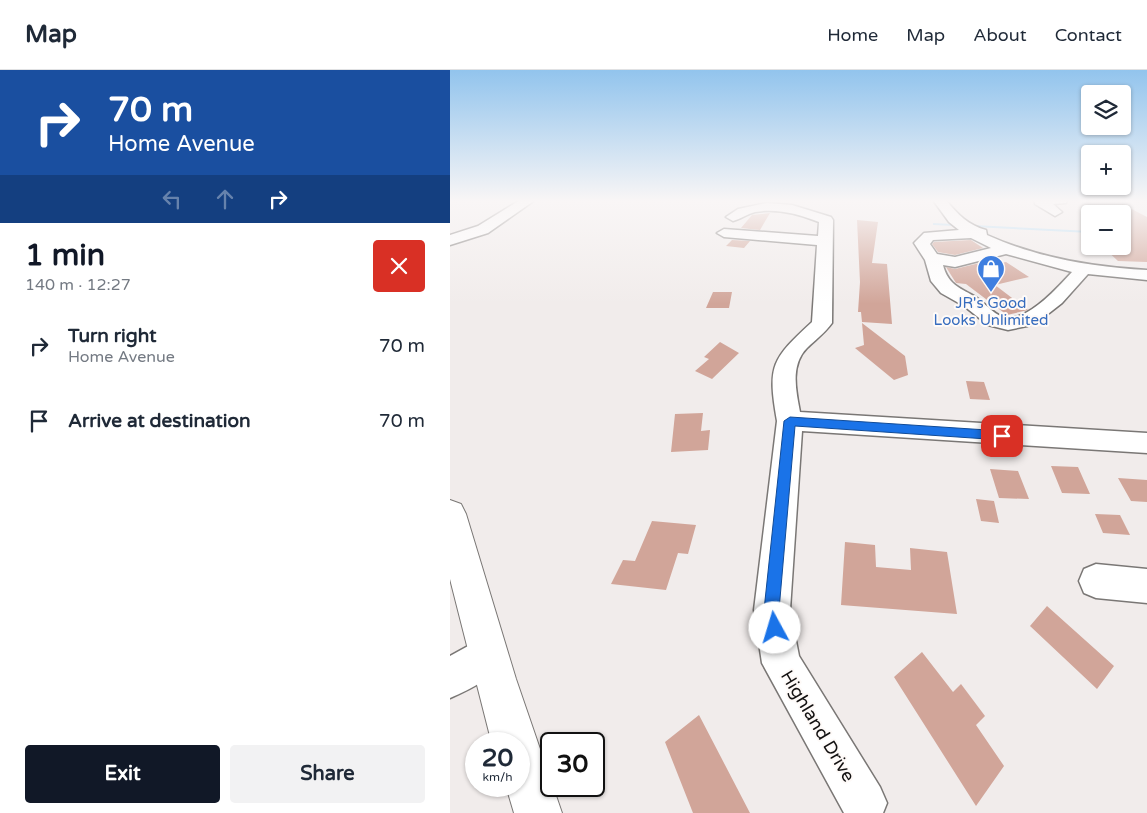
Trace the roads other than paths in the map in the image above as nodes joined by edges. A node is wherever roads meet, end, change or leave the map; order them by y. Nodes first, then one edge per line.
1 (472, 235) edge
2 (743, 235) edge
3 (826, 235) edge
4 (941, 235) edge
5 (982, 235) edge
6 (450, 240) edge
7 (826, 242) junction
8 (1008, 249) junction
9 (933, 258) junction
10 (1104, 270) junction
11 (1147, 275) edge
12 (790, 421) junction
13 (1147, 443) edge
14 (450, 514) edge
15 (1096, 581) dead end
16 (1147, 586) edge
17 (488, 654) junction
18 (450, 678) edge
19 (511, 732) edge
20 (530, 788) edge
21 (864, 803) dead end
22 (538, 813) edge

1 - 6 street
2 - 7 street
3 - 7 street, Highland Drive
4 - 9 street
5 - 8 street
7 - 12 street, Highland Drive
8 - 9 street
8 - 10 street
9 - 10 street
10 - 11 street
12 - 13 street
12 - 21 street, Highland Drive
14 - 17 main road
15 - 16 street
17 - 18 street
17 - 19 main road
20 - 22 main road

